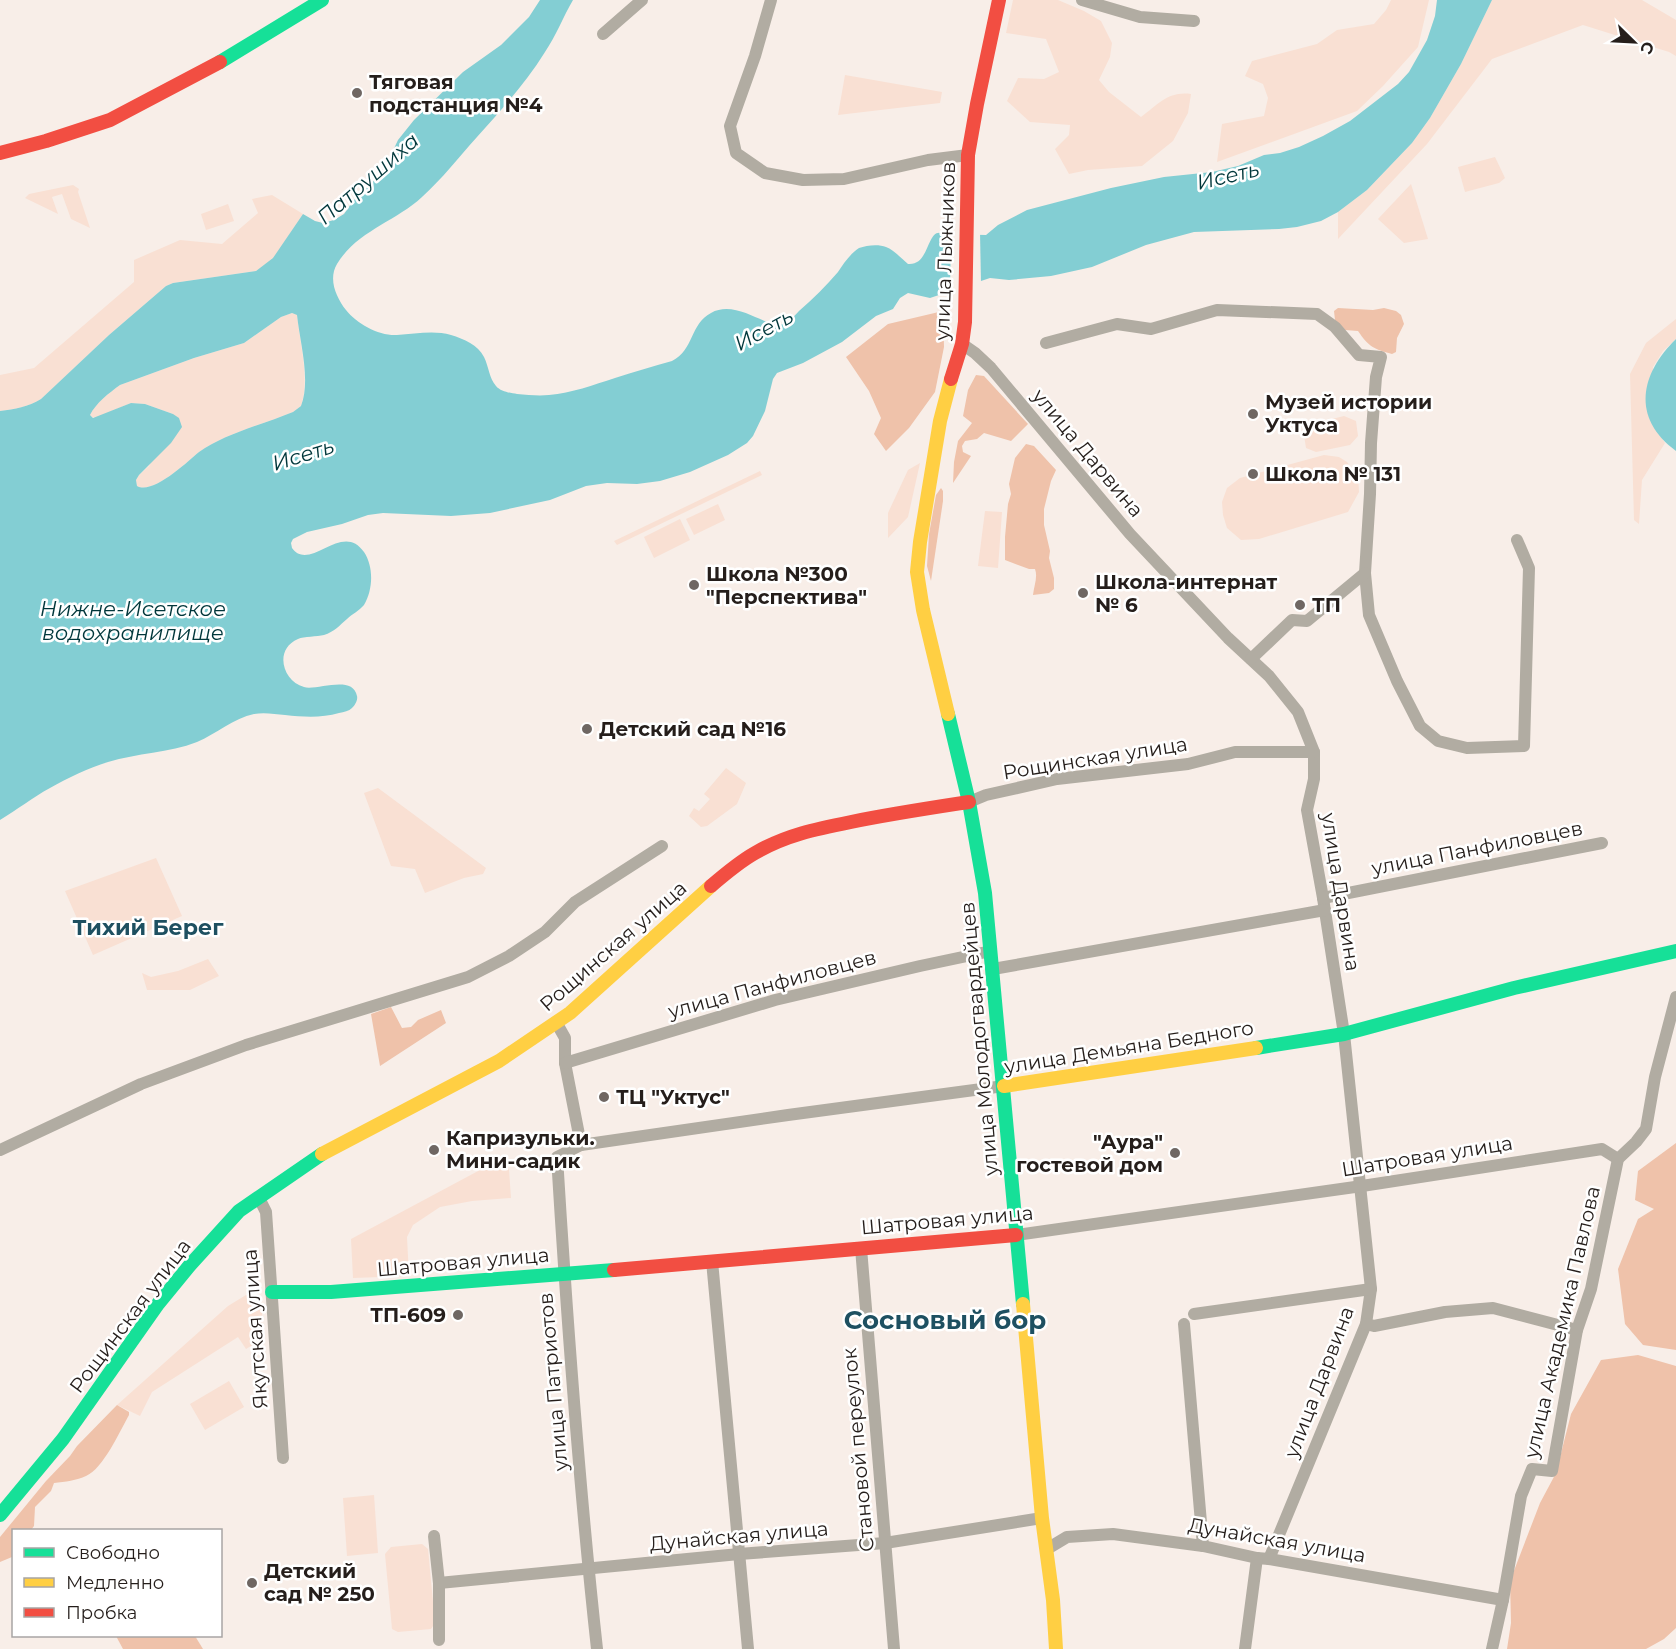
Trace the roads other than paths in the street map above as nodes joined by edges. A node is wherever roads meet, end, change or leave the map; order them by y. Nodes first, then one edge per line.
1 (322, 0) edge
2 (642, 0) edge
3 (771, 0) edge
4 (999, 0) edge
5 (1082, 0) edge
6 (1194, 21) dead end
7 (603, 34) dead end
8 (0, 153) edge
9 (968, 155) junction
10 (1046, 343) dead end
11 (962, 344) junction
12 (1517, 540) dead end
13 (1365, 573) junction
14 (922, 610) joint
15 (1251, 659) junction
16 (1314, 752) junction
17 (969, 802) junction
18 (1602, 843) dead end
19 (662, 846) dead end
20 (1324, 904) junction
21 (991, 951) junction
22 (1676, 951) edge
23 (993, 969) junction
24 (1676, 997) edge
25 (556, 1022) junction
26 (1344, 1034) junction
27 (565, 1063) junction
28 (1004, 1086) junction
29 (581, 1145) junction
30 (0, 1150) edge
31 (1618, 1159) junction
32 (1362, 1186) junction
33 (259, 1198) junction
34 (1016, 1235) junction
35 (861, 1248) junction
36 (712, 1261) junction
37 (564, 1274) junction
38 (1371, 1290) junction
39 (272, 1292) junction
40 (1194, 1314) dead end
41 (1184, 1324) dead end
42 (1366, 1324) junction
43 (1577, 1330) junction
44 (283, 1458) dead end
45 (0, 1515) edge
46 (1042, 1518) junction
47 (434, 1536) dead end
48 (885, 1543) junction
49 (1203, 1546) junction
50 (1047, 1549) junction
51 (739, 1554) junction
52 (1263, 1558) junction
53 (588, 1569) junction
54 (439, 1583) junction
55 (1503, 1600) junction
56 (440, 1640) dead end
57 (597, 1649) edge
58 (748, 1649) edge
59 (894, 1649) edge
60 (1056, 1649) edge
61 (1245, 1649) edge
62 (1492, 1649) edge

1 - 8 street
2 - 7 street
3 - 9 street
4 - 9 street, улица Лыжников
5 - 6 street
9 - 11 street, улица Лыжников
10 - 13 street
11 - 14 street, улица Лыжников
11 - 15 street, улица Дарвина
12 - 13 street
13 - 15 street
14 - 17 street, улица Молодогвардейцев
15 - 16 street, улица Дарвина
16 - 17 street, Рощинская улица
16 - 20 street, улица Дарвина
17 - 21 street, улица Молодогвардейцев
17 - 25 street, Рощинская улица
18 - 20 street, улица Панфиловцев
19 - 30 street
20 - 23 street, улица Панфиловцев
20 - 26 street, улица Дарвина
21 - 23 street, улица Молодогвардейцев
21 - 27 street, улица Панфиловцев
22 - 26 street, улица Демьяна Бедного
23 - 28 street, улица Молодогвардейцев
24 - 31 street
25 - 27 street
25 - 33 street, Рощинская улица
26 - 28 street, улица Демьяна Бедного
26 - 32 street, улица Дарвина
27 - 29 street
28 - 29 street, улица Демьяна Бедного
28 - 34 street, улица Молодогвардейцев
29 - 37 street, улица Патриотов
31 - 32 street, Шатровая улица
31 - 43 street, улица Академика Павлова
32 - 34 street, Шатровая улица
32 - 38 street, улица Дарвина
33 - 39 street, Якутская улица
33 - 45 street, Рощинская улица
34 - 35 street, Шатровая улица
34 - 46 street, улица Молодогвардейцев
35 - 36 street, Шатровая улица
35 - 48 street, Становой переулок
36 - 37 street, Шатровая улица
36 - 51 street
37 - 39 street, Шатровая улица
37 - 53 street, улица Патриотов
38 - 40 street
38 - 42 street, улица Дарвина
39 - 44 street, Якутская улица
41 - 49 street
42 - 43 street
42 - 52 street, улица Дарвина
43 - 55 street, улица Академика Павлова
46 - 48 street, Дунайская улица
46 - 50 street, улица Молодогвардейцев
47 - 54 street
48 - 51 street, Дунайская улица
48 - 59 street, Становой переулок
49 - 50 street, Дунайская улица
49 - 52 street, Дунайская улица
50 - 60 street, улица Молодогвардейцев
51 - 53 street, Дунайская улица
51 - 58 street
52 - 55 street, Дунайская улица
52 - 61 street, улица Дарвина
53 - 54 street, Дунайская улица
53 - 57 street, улица Патриотов
54 - 56 street
55 - 62 street, улица Академика Павлова

